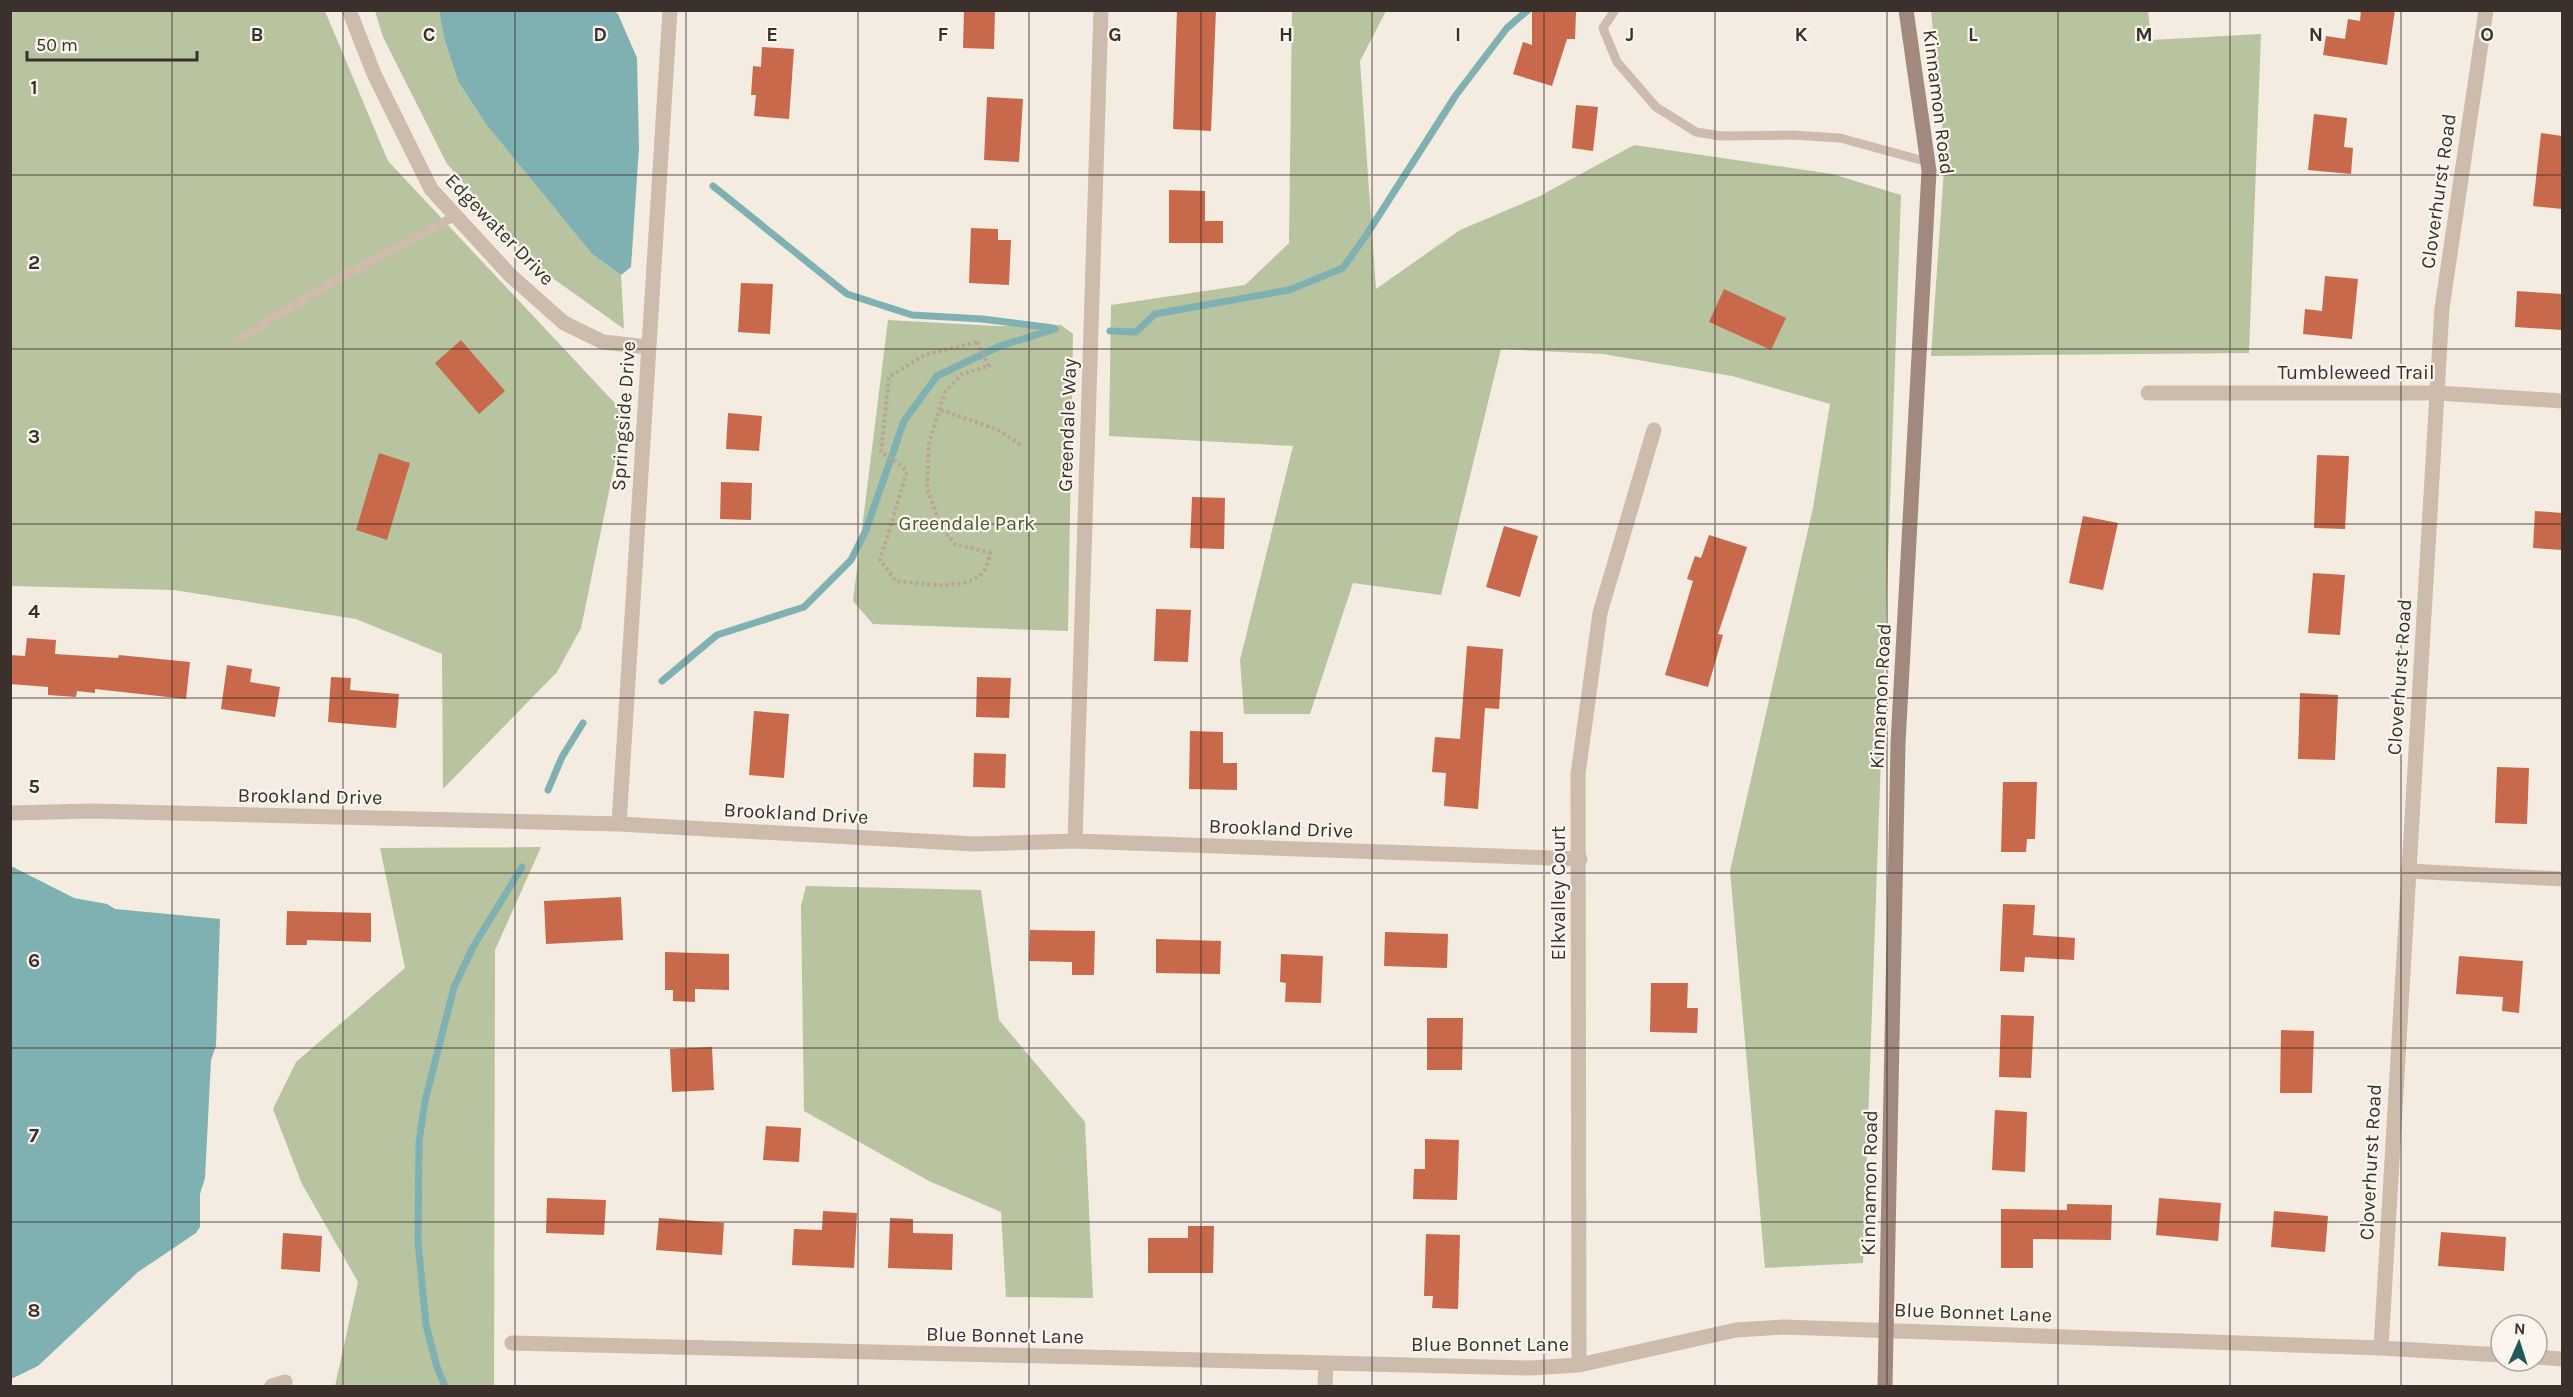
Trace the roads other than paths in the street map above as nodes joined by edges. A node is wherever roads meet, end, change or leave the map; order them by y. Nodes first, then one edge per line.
1 (349, 10) edge
2 (670, 10) edge
3 (1101, 10) edge
4 (1615, 10) edge
5 (1906, 10) edge
6 (2486, 10) edge
7 (1928, 162) junction
8 (455, 216) junction
9 (238, 340) dead end
10 (648, 347) junction
11 (2148, 393) dead end
12 (2438, 393) junction
13 (2562, 401) edge
14 (1654, 430) dead end
15 (10, 813) edge
16 (620, 824) junction
17 (1075, 841) junction
18 (1580, 859) junction
19 (2408, 871) junction
20 (2562, 879) edge
21 (1887, 1329) junction
22 (512, 1343) dead end
23 (2381, 1348) junction
24 (2489, 1354) edge
25 (1326, 1364) junction
26 (1579, 1365) junction
27 (1326, 1386) edge
28 (1885, 1386) edge

1 - 8 street, Edgewater Drive
2 - 10 street, Springside Drive
3 - 17 street, Greendale Way
4 - 7 lane
5 - 7 main road, Kinnamon Road
6 - 12 street, Cloverhurst Road
7 - 21 main road, Kinnamon Road
8 - 9 lane
8 - 10 street, Edgewater Drive
10 - 16 street, Springside Drive
11 - 12 street, Tumbleweed Trail
12 - 13 street, Tumbleweed Trail
12 - 19 street, Cloverhurst Road
14 - 18 street, Elkvalley Court
15 - 16 street, Brookland Drive
16 - 17 street, Brookland Drive
17 - 18 street, Brookland Drive
18 - 26 street, Elkvalley Court
19 - 20 street
19 - 23 street, Cloverhurst Road
21 - 23 street, Blue Bonnet Lane
21 - 26 street, Blue Bonnet Lane
21 - 28 main road, Kinnamon Road
22 - 25 street, Blue Bonnet Lane
23 - 24 street, Blue Bonnet Lane
25 - 26 street, Blue Bonnet Lane
25 - 27 street

